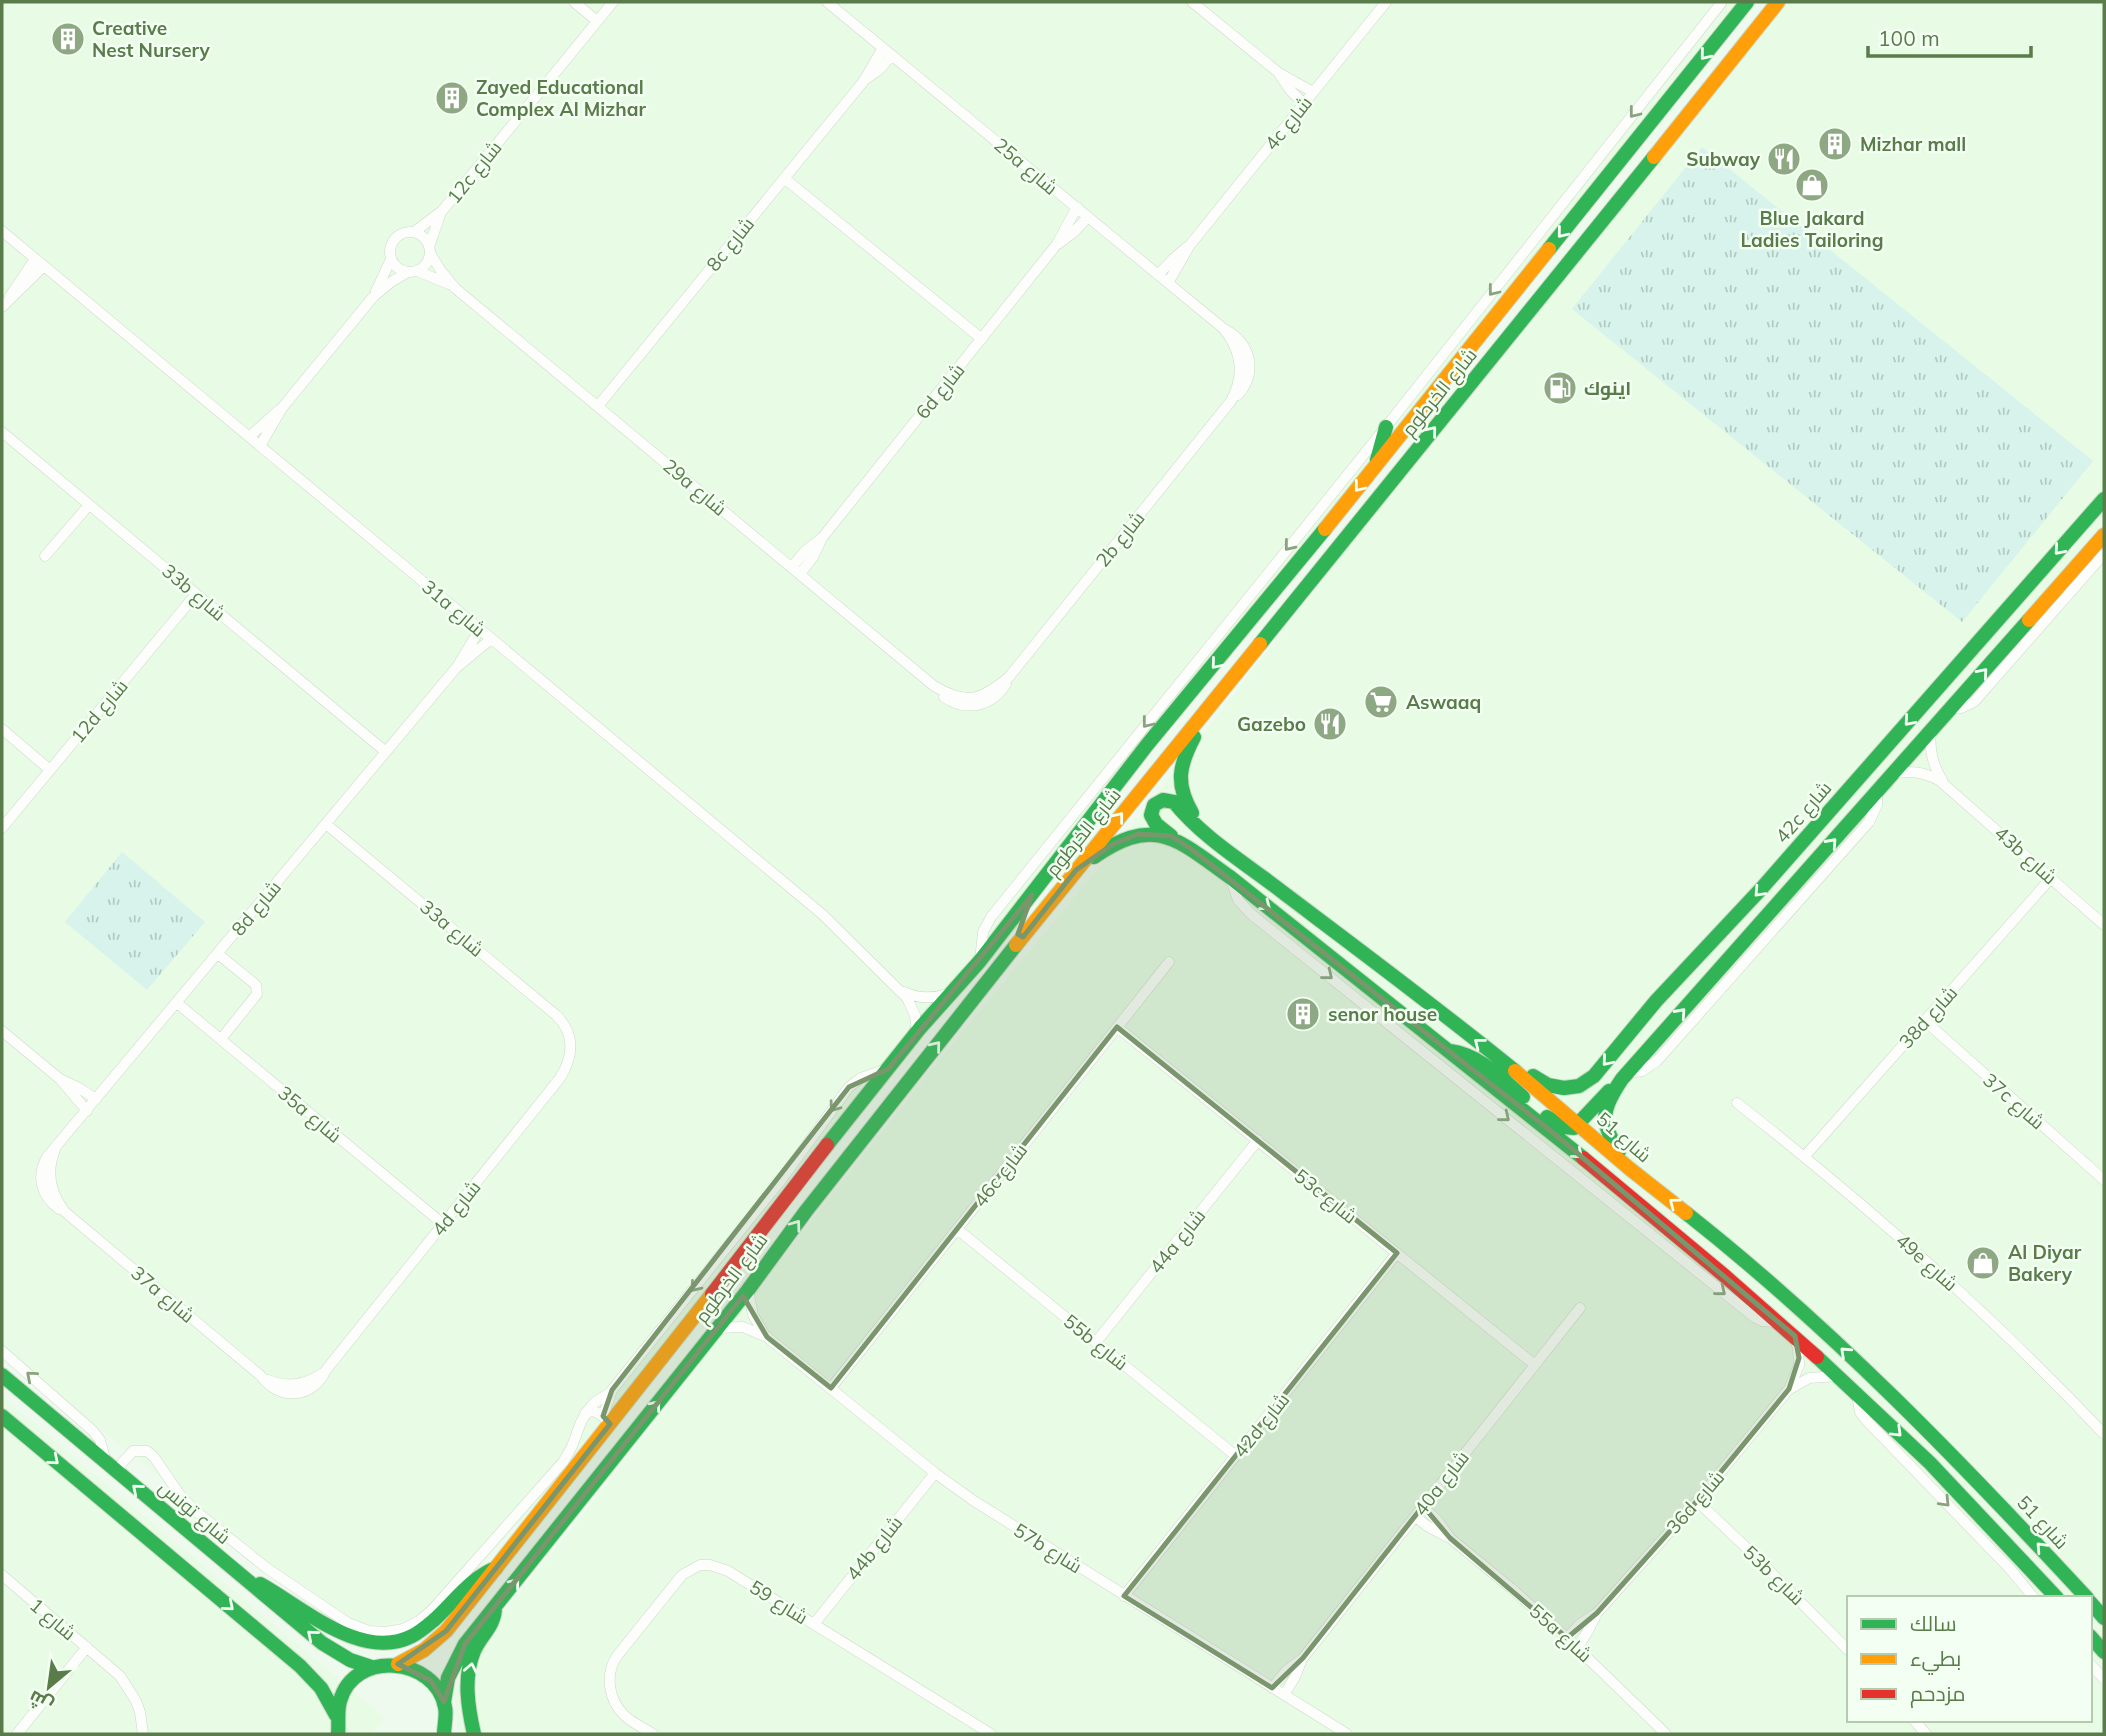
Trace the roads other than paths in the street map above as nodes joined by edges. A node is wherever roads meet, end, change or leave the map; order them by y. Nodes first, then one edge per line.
1 (574, 2) edge
2 (613, 2) edge
3 (1192, 2) edge
4 (1386, 2) edge
5 (1722, 2) edge
6 (1747, 2) edge
7 (1777, 2) edge
8 (832, 3) edge
9 (597, 21) junction
10 (883, 48) junction
11 (892, 55) junction
12 (1279, 73) junction
13 (863, 82) junction
14 (1313, 92) junction
15 (1304, 104) junction
16 (784, 178) junction
17 (1077, 207) junction
18 (442, 211) junction
19 (1088, 217) junction
20 (2, 231) edge
21 (414, 232) junction
22 (1057, 244) junction
23 (1190, 245) junction
24 (430, 250) junction
25 (35, 259) junction
26 (391, 259) junction
27 (44, 266) junction
28 (412, 272) junction
29 (1158, 275) junction
30 (1168, 283) junction
31 (455, 288) junction
32 (373, 298) junction
33 (5, 303) edge
34 (982, 339) junction
35 (1245, 371) joint
36 (598, 406) junction
37 (282, 408) junction
38 (1385, 427) junction
39 (2, 432) edge
40 (249, 437) junction
41 (260, 446) junction
42 (1375, 467) junction
43 (2104, 499) edge
44 (89, 505) junction
45 (1339, 513) junction
46 (1356, 527) junction
47 (2104, 534) edge
48 (822, 538) junction
49 (2104, 554) edge
50 (46, 556) dead end
51 (792, 567) junction
52 (800, 575) junction
53 (196, 593) junction
54 (480, 629) junction
55 (491, 639) junction
56 (456, 668) junction
57 (974, 702) joint
58 (1952, 707) junction
59 (1207, 711) junction
60 (2, 729) edge
61 (1931, 731) junction
62 (386, 752) junction
63 (50, 770) junction
64 (1893, 774) junction
65 (1947, 786) junction
66 (1877, 793) junction
67 (326, 824) junction
68 (2, 828) edge
69 (1171, 836) junction
70 (1210, 839) junction
71 (1076, 870) junction
72 (1230, 877) junction
73 (2051, 878) junction
74 (1032, 895) junction
75 (2104, 925) edge
76 (218, 954) junction
77 (979, 962) junction
78 (1169, 962) dead end
79 (901, 990) junction
80 (950, 993) junction
81 (1656, 1001) junction
82 (177, 1003) junction
83 (965, 1011) junction
84 (1925, 1021) junction
85 (1118, 1027) junction
86 (2, 1031) edge
87 (917, 1032) junction
88 (570, 1038) joint
89 (221, 1039) junction
90 (1656, 1042) junction
91 (1449, 1051) junction
92 (1507, 1065) junction
93 (888, 1069) junction
94 (1624, 1076) junction
95 (60, 1079) junction
96 (96, 1099) junction
97 (1738, 1103) dead end
98 (87, 1111) junction
99 (1579, 1124) junction
100 (1258, 1140) junction
101 (1805, 1156) junction
102 (1630, 1169) junction
103 (2104, 1180) edge
104 (46, 1182) joint
105 (443, 1224) junction
106 (957, 1229) junction
107 (1397, 1253) junction
108 (748, 1290) junction
109 (1580, 1308) dead end
110 (1777, 1322) junction
111 (718, 1328) junction
112 (1795, 1336) junction
113 (766, 1337) junction
114 (1097, 1342) junction
115 (2, 1351) edge
116 (1535, 1365) junction
117 (2, 1375) edge
118 (1838, 1376) junction
119 (831, 1388) junction
120 (297, 1389) joint
121 (1789, 1389) junction
122 (612, 1390) junction
123 (1857, 1394) junction
124 (585, 1414) junction
125 (2, 1416) edge
126 (607, 1420) junction
127 (2104, 1434) edge
128 (1236, 1456) junction
129 (106, 1462) junction
130 (118, 1473) junction
131 (935, 1473) junction
132 (1697, 1502) junction
133 (1423, 1507) junction
134 (1415, 1516) junction
135 (1450, 1538) junction
136 (496, 1568) junction
137 (2, 1575) edge
138 (243, 1577) junction
139 (1124, 1596) junction
140 (2033, 1596) edge
141 (2055, 1596) edge
142 (2085, 1596) edge
143 (2092, 1604) edge
144 (495, 1607) junction
145 (1597, 1613) junction
146 (2104, 1618) edge
147 (814, 1624) junction
148 (1567, 1638) junction
149 (2092, 1638) edge
150 (87, 1647) junction
151 (1577, 1647) junction
152 (1847, 1649) edge
153 (2104, 1652) edge
154 (1303, 1658) junction
155 (398, 1664) junction
156 (2092, 1666) edge
157 (371, 1667) junction
158 (2104, 1679) edge
159 (1272, 1688) junction
160 (1284, 1695) junction
161 (444, 1702) junction
162 (335, 1715) junction
163 (445, 1733) edge
164 (17, 1734) edge
165 (143, 1734) edge
166 (338, 1734) edge
167 (474, 1734) edge
168 (653, 1734) edge
169 (991, 1734) edge
170 (1347, 1734) edge
171 (1666, 1734) edge

1 - 9 street
2 - 9 street, 12c شارع
3 - 12 street
4 - 14 street, 4c شارع
5 -> 38 street
6 -> 42 main road, شارع الخرطوم
46 -> 7 main road, شارع الخرطوم
8 - 10 street, 25a شارع
9 - 18 street, 12c شارع
10 - 11 street, 25a شارع
10 - 13 street, 8c شارع
11 - 13 street, 8c شارع
11 - 17 street, 25a شارع
12 - 14 street
12 - 15 street
13 - 16 street, 8c شارع
14 - 15 street, 4c شارع
15 - 23 street, 4c شارع
16 - 34 street
16 - 36 street, 8c شارع
17 - 19 street, 25a شارع
17 - 22 street, 6d شارع
18 - 21 street, 12c شارع
18 - 24 street, 12c شارع
19 - 22 street, 6d شارع
19 - 29 street, 25a شارع
20 - 25 street, 31a شارع
21 - 24 street
21 - 26 street
22 - 34 street, 6d شارع
23 - 29 street, 4c شارع
23 - 30 street, 4c شارع
24 - 28 street
24 - 31 street, 29a شارع
25 - 27 street, 31a شارع
25 - 33 street
26 - 28 street
26 - 32 street
27 - 33 street
27 - 40 street, 31a شارع
28 - 31 street, 29a شارع
28 - 32 street
29 - 30 street, 25a شارع
30 - 35 street, 25a شارع
31 - 36 street, 29a شارع
32 - 37 street
34 - 48 street, 6d شارع
35 - 57 street, 2b شارع
36 - 51 street, 29a شارع
37 - 40 street
37 - 41 street
38 - 42 main road
38 -> 77 street
39 - 44 street, 33b شارع
40 - 41 street, 31a شارع
41 - 54 street, 31a شارع
42 -> 45 main road, شارع الخرطوم
43 -> 81 main road, 42c شارع
44 - 50 street
44 - 53 street, 33b شارع
45 - 46 main road
45 -> 74 main road, شارع الخرطوم
46 - 59 main road, شارع الخرطوم
58 -> 47 main road
48 - 51 street, 6d شارع
48 - 52 street, 6d شارع
49 - 58 street
51 - 52 street, 29a شارع
52 - 57 street, 29a شارع
53 - 62 street, 33b شارع
53 - 63 street, 12d شارع
54 - 55 street, 31a شارع
54 - 56 street, 8d شارع
55 - 56 street, 8d شارع
55 - 79 street, 31a شارع
56 - 62 street, 8d شارع
58 - 61 main road
59 - 70 main road, شارع 51
71 -> 59 main road, شارع الخرطوم
60 - 63 street
61 - 64 main road
61 - 65 street, 43b شارع
62 - 67 street, 8d شارع
63 - 68 street, 12d شارع
64 - 65 street, 43b شارع
64 - 66 main road
65 - 73 street, 43b شارع
90 -> 66 main road
66 - 94 street
67 - 76 street, 8d شارع
67 - 88 street, 33a شارع
69 - 70 main road
69 - 71 main road
69 - 72 main road
92 -> 70 main road, شارع 51
71 - 83 main road, شارع الخرطوم
72 -> 91 main road
72 -> 110 street
73 - 75 street, 43b شارع
73 - 84 street, 38d شارع
74 - 77 main road, شارع الخرطوم
74 - 83 main road
76 - 82 street, 8d شارع
76 - 89 street
77 - 80 main road, شارع الخرطوم
78 - 85 street, 46c شارع
79 - 80 street
79 - 87 street, 31a شارع
80 - 87 main road, شارع الخرطوم
81 - 90 main road
81 -> 92 main road, 42c شارع
82 - 89 street, 35a شارع
82 - 96 street, 8d شارع
108 -> 83 main road, شارع الخرطوم
84 - 101 street, 38d شارع
84 - 103 street, 37c شارع
85 - 100 street, 53c شارع
85 - 106 street, 46c شارع
86 - 95 street
87 - 93 main road, شارع الخرطوم
88 - 105 street, 4d شارع
89 - 105 street, 35a شارع
90 - 94 main road
91 - 99 main road
91 -> 110 main road
92 - 99 main road, شارع 51
93 -> 122 street
93 - 126 main road, شارع الخرطوم
94 - 99 main road
94 - 102 main road
95 - 96 street
95 - 98 street
96 - 98 street, 8d شارع
97 - 101 street, 49e شارع
98 - 104 street, 8d شارع
99 - 102 main road, شارع 51
100 - 107 street, 53c شارع
100 - 114 street, 44a شارع
101 - 127 street, 49e شارع
142 -> 102 main road, شارع 51
104 - 120 street, 37a شارع
105 - 120 street, 4d شارع
106 - 114 street, 55b شارع
106 - 119 street, 46c شارع
107 - 116 street, 53c شارع
107 - 128 street, 42d شارع
108 - 111 main road, شارع الخرطوم
108 - 113 street, 57b شارع
109 - 116 street, 40a شارع
110 - 112 main road
111 - 113 street, 57b شارع
144 -> 111 main road, شارع الخرطوم
112 - 118 main road
112 - 121 street, 36d شارع
113 - 119 street, 57b شارع
114 - 128 street, 55b شارع
129 -> 115 street
116 - 133 street, 40a شارع
117 - 129 main road, شارع تونس
118 - 121 street
118 - 123 main road
119 - 131 street, 57b شارع
121 - 132 street, 36d شارع
122 - 124 street
122 - 126 street
123 -> 140 street
123 -> 141 main road
124 - 126 street
124 - 130 street
125 -> 162 main road
126 - 136 main road, شارع الخرطوم
128 - 139 street, 42d شارع
129 - 130 main road, شارع تونس
138 -> 130 main road, شارع تونس
131 - 139 street, 57b شارع
131 - 147 street, 44b شارع
132 - 145 street, 36d شارع
132 - 152 street, 53b شارع
133 - 134 street, 40a شارع
133 - 135 street, 55a شارع
134 - 135 street, 55a شارع
134 - 154 street, 40a شارع
135 - 148 street, 55a شارع
136 - 138 main road
136 - 155 main road, شارع الخرطوم
137 - 150 street, شارع 1
157 -> 138 main road, شارع تونس
139 - 159 street, 57b شارع
143 - 146 main road
144 - 161 main road, شارع الخرطوم
167 -> 144 main road
145 - 148 street, 36d شارع
145 - 151 street, 36d شارع
147 - 168 street, شارع 59
147 - 169 street, شارع 59
148 - 151 street, 55a شارع
149 - 153 main road
150 - 164 street
150 - 165 street, شارع 1
151 - 171 street, 55a شارع
154 - 159 street, 40a شارع
154 - 160 street, 40a شارع
155 - 157 main road
155 - 161 main road
156 - 158 street
157 - 162 main road
159 - 160 street, 57b شارع
160 - 170 street, 57b شارع
161 - 163 main road, شارع الخرطوم
162 - 166 main road

